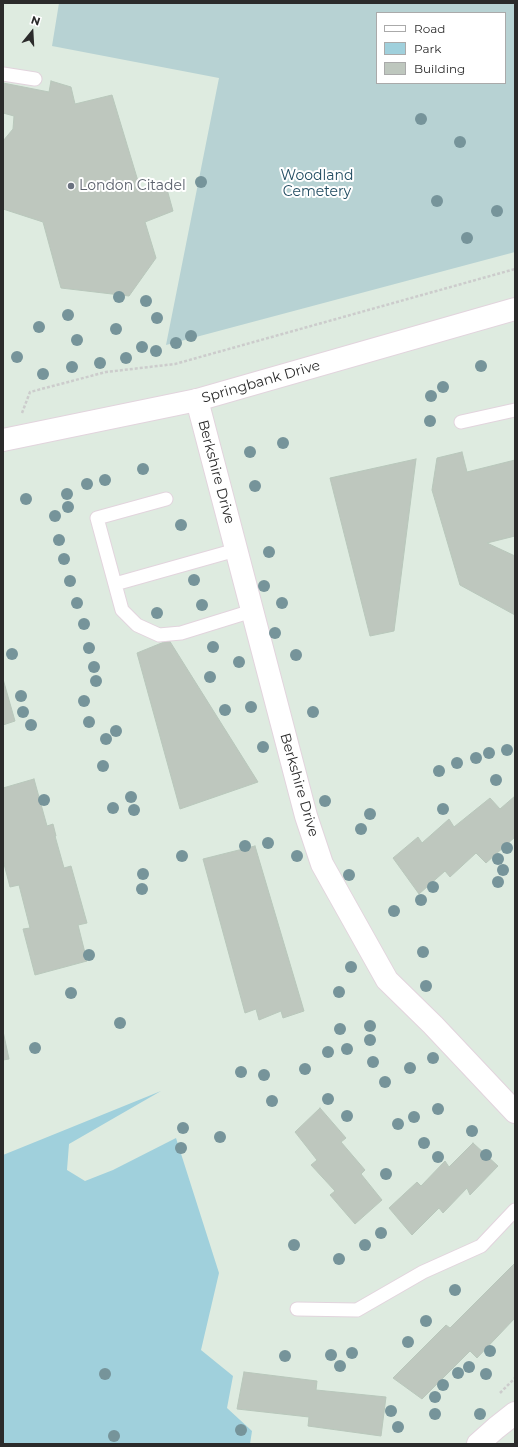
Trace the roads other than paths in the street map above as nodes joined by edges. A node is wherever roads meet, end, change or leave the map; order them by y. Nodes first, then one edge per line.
1 (3, 74) edge
2 (35, 79) dead end
3 (515, 309) edge
4 (197, 400) junction
5 (515, 410) edge
6 (461, 422) dead end
7 (8, 439) edge
8 (166, 499) dead end
9 (236, 550) junction
10 (115, 584) junction
11 (252, 611) junction
12 (515, 1112) edge
13 (515, 1210) edge
14 (297, 1309) dead end
15 (515, 1413) edge
16 (478, 1444) edge

1 - 2 lane
3 - 4 street, Springbank Drive
4 - 7 street, Springbank Drive
4 - 9 street, Berkshire Drive
5 - 6 lane
8 - 10 lane
9 - 10 lane
9 - 11 street, Berkshire Drive
10 - 11 lane
11 - 12 street, Berkshire Drive
13 - 14 lane
15 - 16 street

